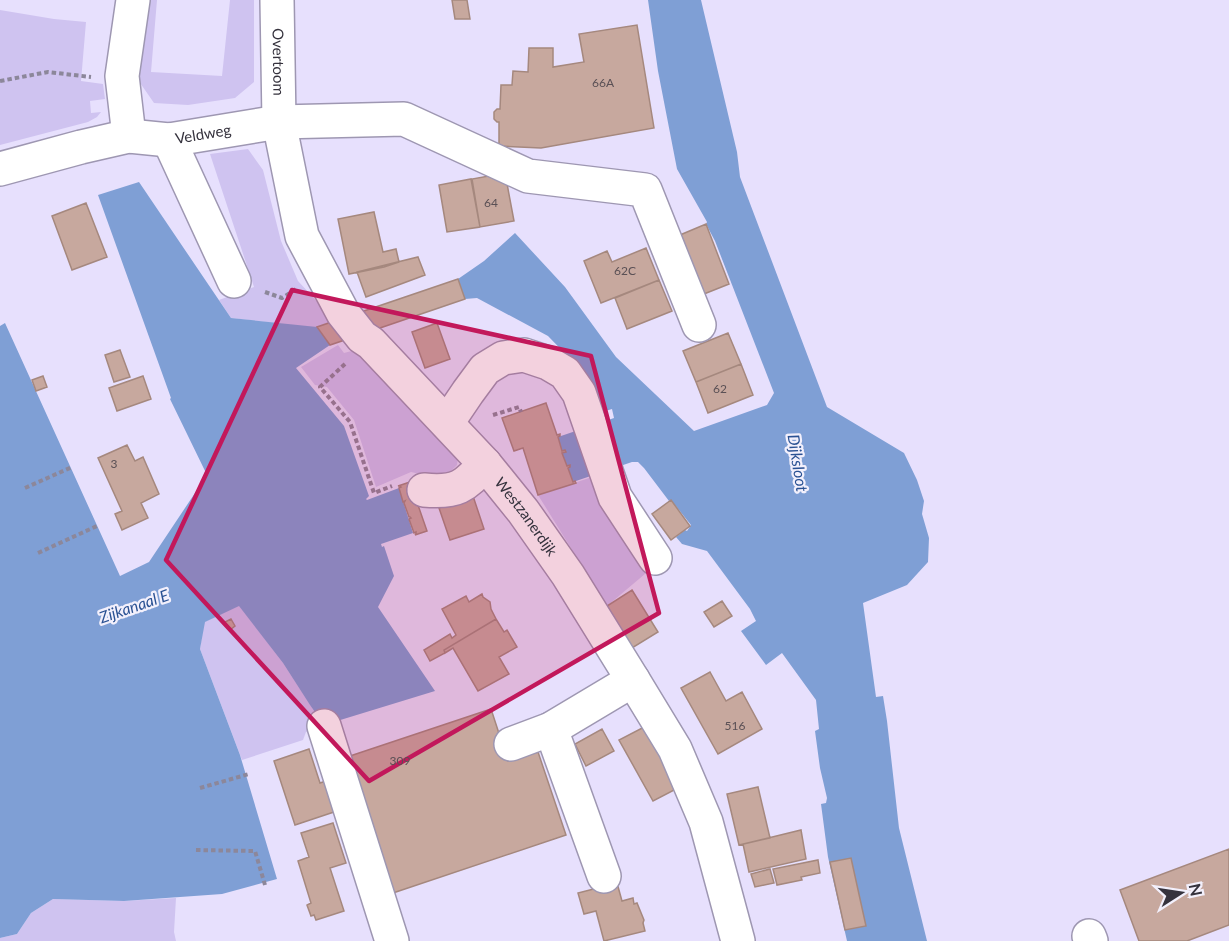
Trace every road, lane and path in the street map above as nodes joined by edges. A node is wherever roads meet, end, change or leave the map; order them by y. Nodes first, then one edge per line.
1 (133, 0) edge
2 (277, 0) edge
3 (122, 76) junction
4 (0, 81) edge
5 (279, 122) junction
6 (129, 136) junction
7 (170, 140) junction
8 (0, 169) edge
9 (321, 272) junction
10 (234, 281) joint
11 (699, 325) dead end
12 (339, 369) dead end
13 (447, 423) junction
14 (485, 464) junction
15 (72, 467) dead end
16 (25, 488) dead end
17 (424, 490) joint
18 (99, 525) dead end
19 (38, 553) dead end
20 (654, 558) dead end
21 (633, 680) junction
22 (324, 726) dead end
23 (552, 729) junction
24 (511, 744) dead end
25 (249, 774) dead end
26 (200, 788) dead end
27 (196, 850) dead end
28 (604, 876) dead end
29 (265, 885) dead end
30 (392, 941) edge
31 (738, 941) edge

1 - 3 street
2 - 5 street, Overtoom
3 - 4 path
3 - 6 street
5 - 7 street, Veldweg
5 - 9 street, Westzanerdijk
5 - 11 street, Veldweg
6 - 7 street, Veldweg
6 - 8 street, Veldweg
7 - 10 street
9 - 10 path
9 - 13 street, Westzanerdijk
12 - 17 path
13 - 14 street, Westzanerdijk
13 - 20 street
14 - 17 street
14 - 21 street, Westzanerdijk
15 - 16 path
18 - 19 path
21 - 23 street
21 - 31 street, Westzanerdijk
22 - 30 street
23 - 24 street
23 - 28 street
25 - 26 path
27 - 29 path

